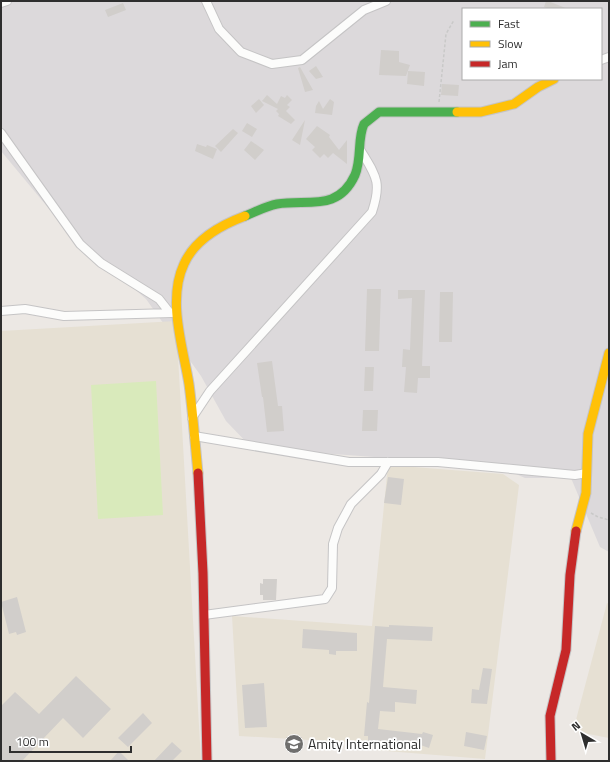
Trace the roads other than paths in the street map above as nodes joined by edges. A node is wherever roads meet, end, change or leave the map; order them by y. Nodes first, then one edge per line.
1 (7, 1) edge
2 (206, 1) edge
3 (386, 1) edge
4 (1, 3) edge
5 (552, 80) edge
6 (1, 133) edge
7 (361, 151) junction
8 (1, 311) edge
9 (173, 313) junction
10 (609, 353) edge
11 (192, 418) junction
12 (194, 436) junction
13 (388, 462) junction
14 (587, 473) junction
15 (204, 615) junction
16 (207, 761) edge
17 (551, 761) edge

1 - 4 street
2 - 3 street
5 - 7 street
6 - 9 street
7 - 9 street
7 - 11 street
8 - 9 street
9 - 11 street
10 - 14 street
11 - 12 street
12 - 13 street
12 - 15 street
13 - 14 street
13 - 15 street
14 - 17 street
15 - 16 street

